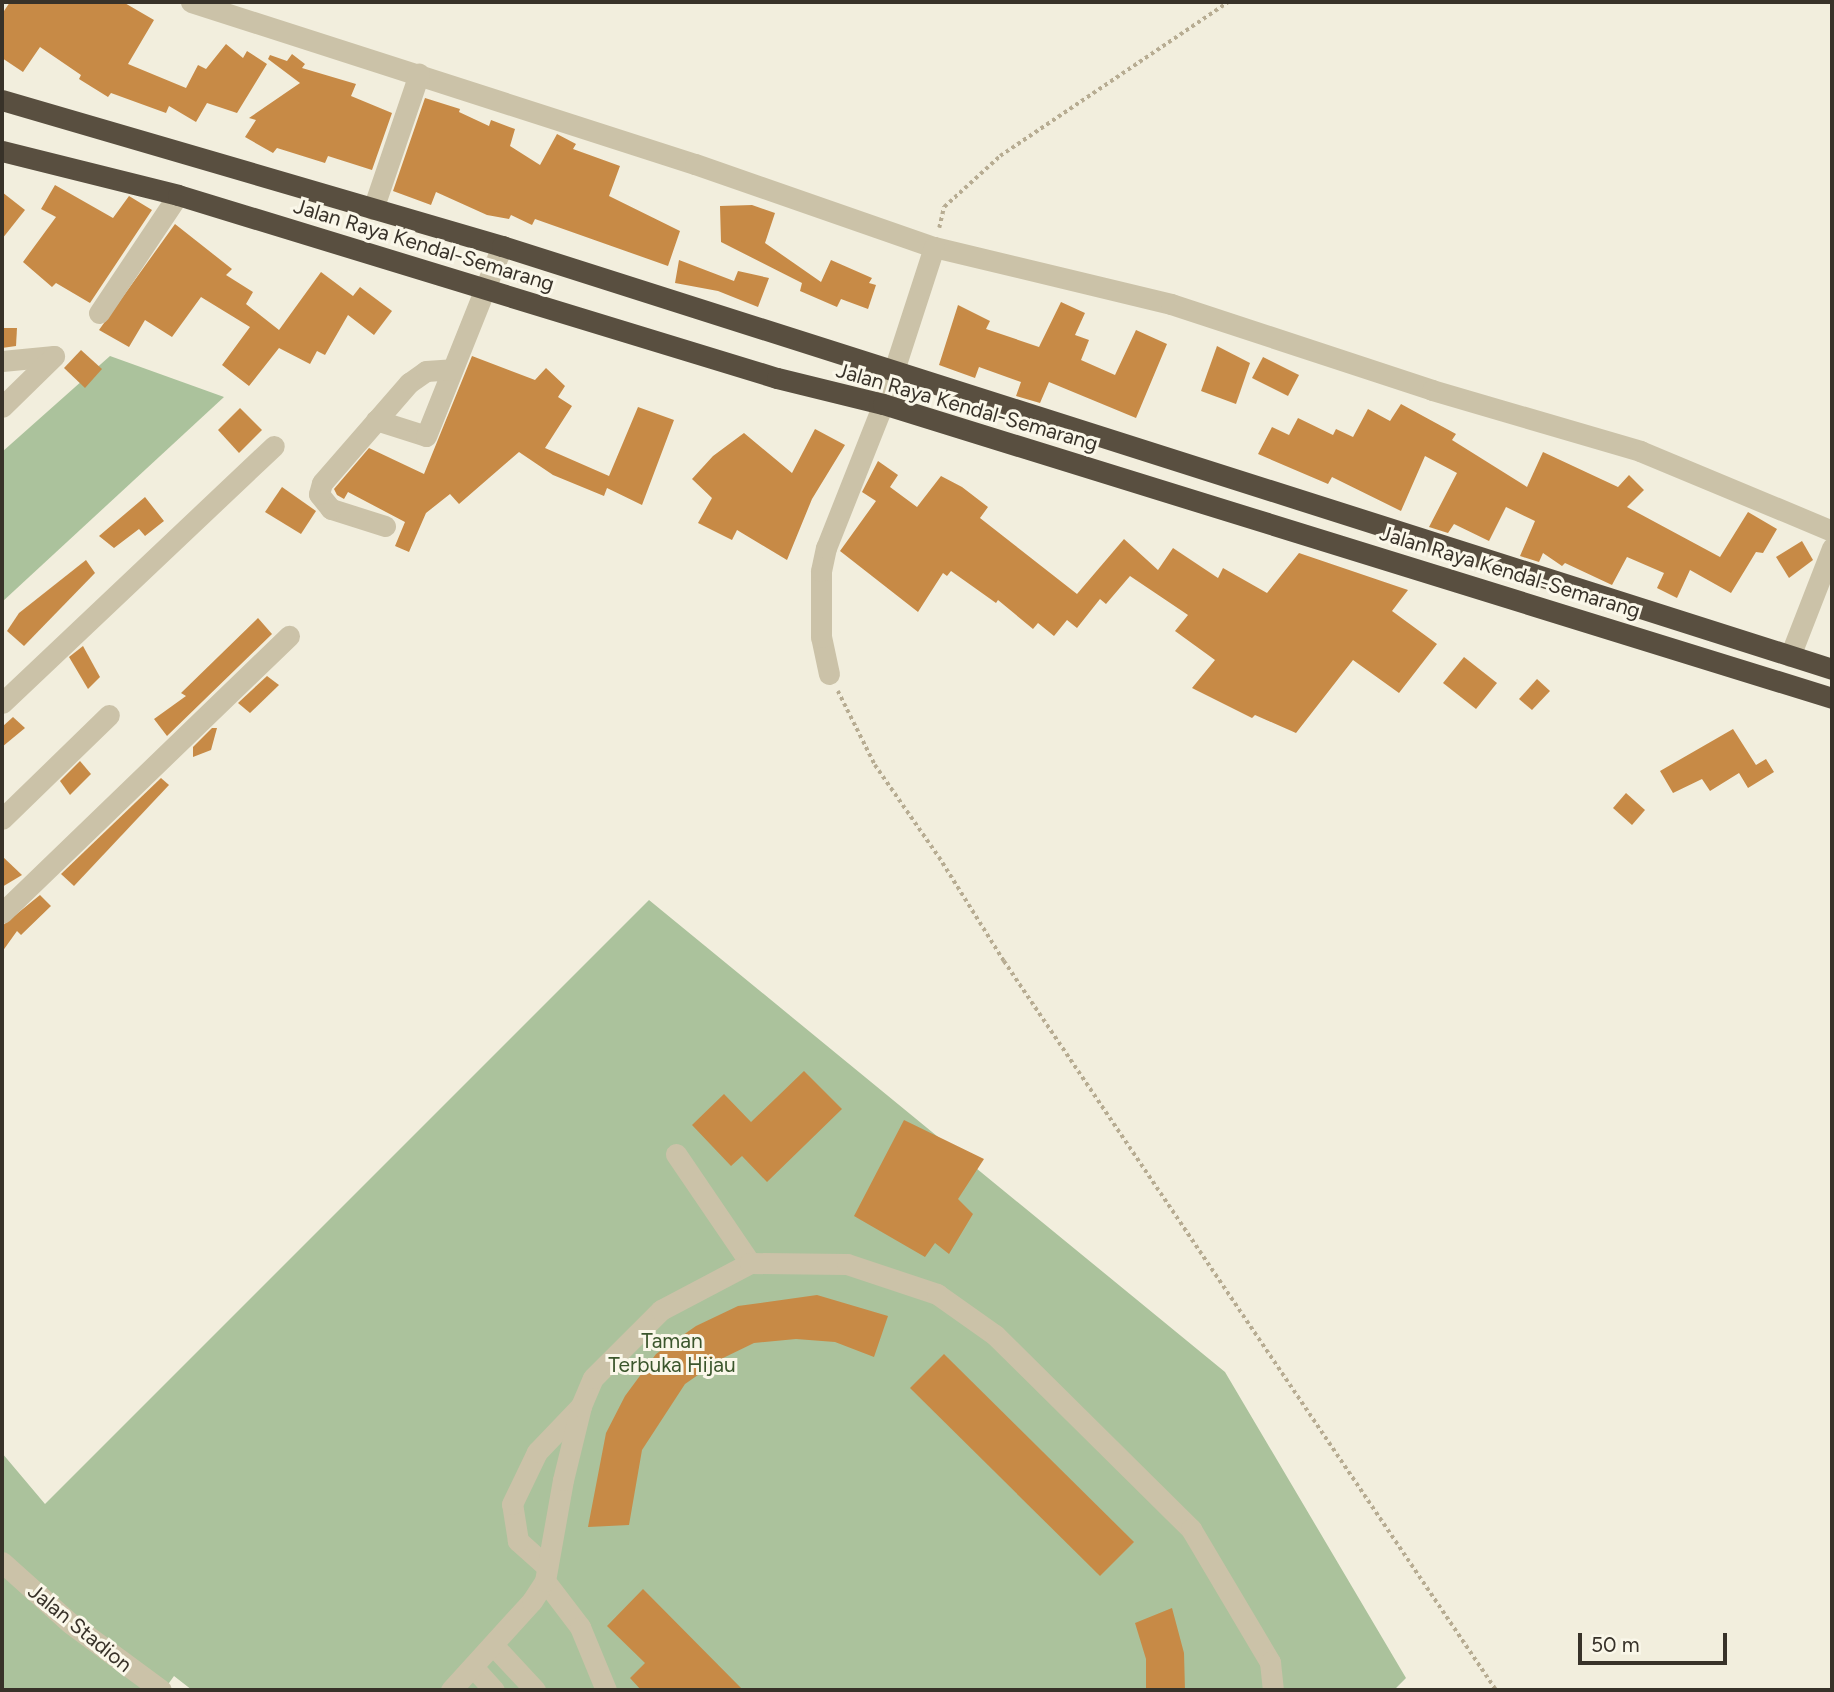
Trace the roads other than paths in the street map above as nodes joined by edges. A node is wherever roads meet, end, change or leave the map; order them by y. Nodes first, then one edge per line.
1 (191, 2) edge
2 (419, 74) junction
3 (2, 89) edge
4 (2, 100) edge
5 (114, 133) junction
6 (2, 151) edge
7 (177, 195) junction
8 (373, 209) junction
9 (502, 246) junction
10 (934, 247) junction
11 (485, 290) junction
12 (99, 313) dead end
13 (2, 361) edge
14 (452, 369) junction
15 (892, 373) junction
16 (883, 404) junction
17 (2, 407) edge
18 (376, 420) junction
19 (274, 446) dead end
20 (386, 526) dead end
21 (1832, 531) edge
22 (1421, 541) junction
23 (1832, 548) edge
24 (1412, 567) junction
25 (289, 636) dead end
26 (1790, 656) junction
27 (1832, 669) edge
28 (829, 674) road end
29 (1832, 698) edge
30 (2, 704) edge
31 (109, 715) dead end
32 (2, 820) edge
33 (2, 913) edge
34 (676, 1154) dead end
35 (750, 1264) junction
36 (581, 1406) junction
37 (2, 1562) edge
38 (546, 1573) junction
39 (494, 1646) junction
40 (473, 1667) junction
41 (160, 1690) edge
42 (451, 1690) edge
43 (494, 1690) edge
44 (535, 1690) edge
45 (606, 1690) edge
46 (1273, 1690) edge

1 - 2 street
2 - 8 street
2 - 10 street
3 - 5 street
4 - 5 highway, Jalan Raya Kendal-Semarang
5 - 8 highway, Jalan Raya Kendal-Semarang
6 - 7 highway, Jalan Raya Kendal-Semarang
7 - 11 highway, Jalan Raya Kendal-Semarang
7 - 12 street
8 - 9 highway, Jalan Raya Kendal-Semarang
9 - 11 street
9 - 15 highway, Jalan Raya Kendal-Semarang
10 - 15 street
10 - 21 street
11 - 14 street
11 - 16 highway, Jalan Raya Kendal-Semarang
13 - 17 street
14 - 18 street
14 - 18 street
15 - 16 street
15 - 22 highway, Jalan Raya Kendal-Semarang
16 - 24 highway, Jalan Raya Kendal-Semarang
16 - 28 street
18 - 20 street
19 - 30 street
22 - 24 highway
22 - 26 highway, Jalan Raya Kendal-Semarang
23 - 26 street
24 - 29 highway, Jalan Raya Kendal-Semarang
25 - 33 street
26 - 27 highway, Jalan Raya Kendal-Semarang
31 - 32 street
34 - 35 street
35 - 36 street
35 - 46 street
36 - 38 street
36 - 38 street
37 - 41 street, Jalan Stadion
38 - 39 street
38 - 45 street
39 - 40 street
39 - 44 street
40 - 42 street
40 - 43 street

